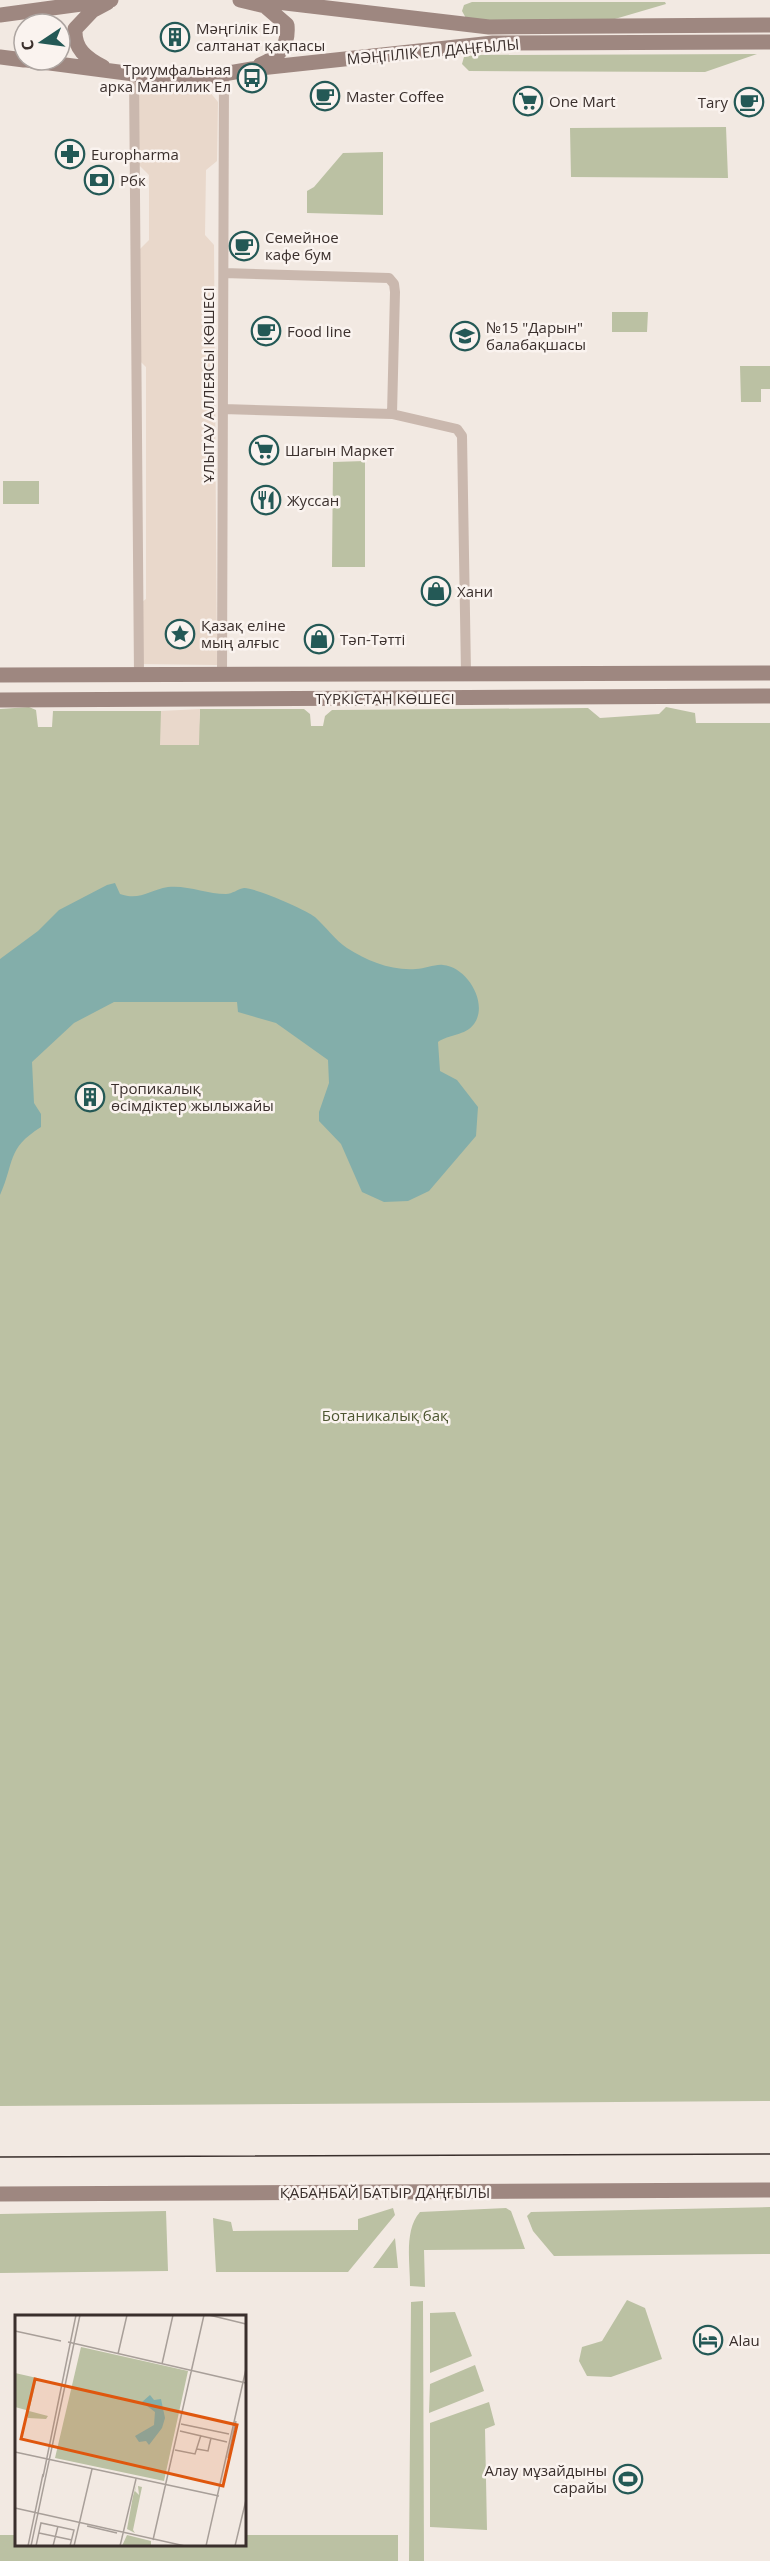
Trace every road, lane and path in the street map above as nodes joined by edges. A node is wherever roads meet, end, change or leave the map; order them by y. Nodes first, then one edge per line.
1 (112, 0) edge
2 (240, 0) edge
3 (260, 0) edge
4 (0, 15) edge
5 (770, 25) edge
6 (770, 42) edge
7 (72, 66) edge
8 (252, 69) junction
9 (108, 70) junction
10 (134, 75) junction
11 (224, 75) junction
12 (224, 273) junction
13 (223, 409) junction
14 (392, 414) junction
15 (466, 673) junction
16 (770, 673) edge
17 (0, 675) edge
18 (145, 675) junction
19 (222, 675) junction
20 (770, 696) edge
21 (141, 699) junction
22 (212, 699) junction
23 (0, 700) edge
24 (770, 2190) edge
25 (0, 2194) edge

1 - 4 main road
1 - 9 main road
2 - 8 main road
3 - 5 main road, МӘҢГІЛІК ЕЛ ДАҢҒЫЛЫ
6 - 8 main road, МӘҢГІЛІК ЕЛ ДАҢҒЫЛЫ
7 - 9 main road, МӘҢГІЛІК ЕЛ ДАҢҒЫЛЫ
8 - 11 main road, МӘҢГІЛІК ЕЛ ДАҢҒЫЛЫ
9 - 10 main road, МӘҢГІЛІК ЕЛ ДАҢҒЫЛЫ
10 - 11 main road, МӘҢГІЛІК ЕЛ ДАҢҒЫЛЫ
10 - 18 street
11 - 12 street, ҰЛЫТАУ АЛЛЕЯСЫ КӨШЕСІ
12 - 13 street, ҰЛЫТАУ АЛЛЕЯСЫ КӨШЕСІ
12 - 14 street
13 - 14 street
13 - 19 street, ҰЛЫТАУ АЛЛЕЯСЫ КӨШЕСІ
14 - 15 street
15 - 16 main road, ТҮРКІСТАН КӨШЕСІ
15 - 19 main road, ТҮРКІСТАН КӨШЕСІ
17 - 18 main road, ТҮРКІСТАН КӨШЕСІ
18 - 19 main road, ТҮРКІСТАН КӨШЕСІ
18 - 21 main road
19 - 22 main road
20 - 22 main road, ТҮРКІСТАН КӨШЕСІ
21 - 22 main road, ТҮРКІСТАН КӨШЕСІ
21 - 23 main road, ТҮРКІСТАН КӨШЕСІ
24 - 25 main road, ҚАБАНБАЙ БАТЫР ДАҢҒЫЛЫ

